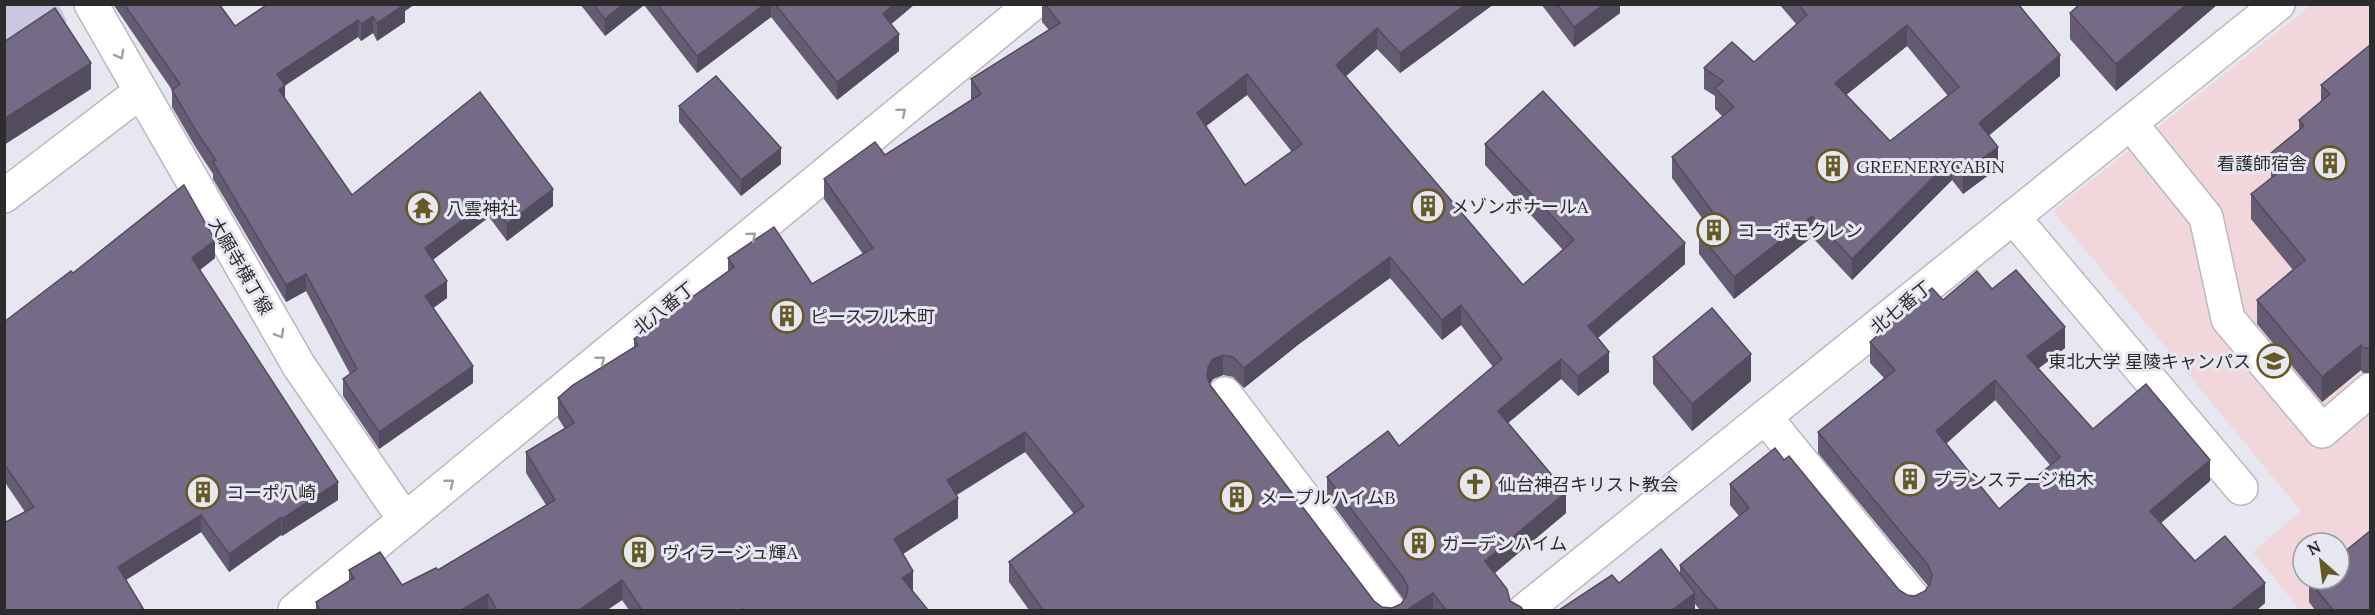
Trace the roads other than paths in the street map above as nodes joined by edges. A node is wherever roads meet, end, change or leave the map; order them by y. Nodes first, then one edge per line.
1 (91, 4) edge
2 (1032, 4) edge
3 (2278, 4) edge
4 (140, 92) junction
5 (2131, 124) junction
6 (4, 196) edge
7 (2013, 217) junction
8 (2370, 390) edge
9 (1225, 394) dead end
10 (1765, 417) junction
11 (2241, 488) dead end
12 (405, 520) junction
13 (1913, 598) edge
14 (295, 610) edge
15 (1389, 610) edge
16 (1525, 610) edge

1 -> 4 street, 大願寺横丁線
12 -> 2 street, 北八番丁
3 - 5 street, 北七番丁
4 - 6 street
4 -> 12 street, 大願寺横丁線
5 - 7 street, 北七番丁
5 - 8 street
7 - 10 street, 北七番丁
7 - 11 street
9 - 15 street
10 - 13 street
10 - 16 street, 北七番丁
12 - 14 street, 北八番丁

